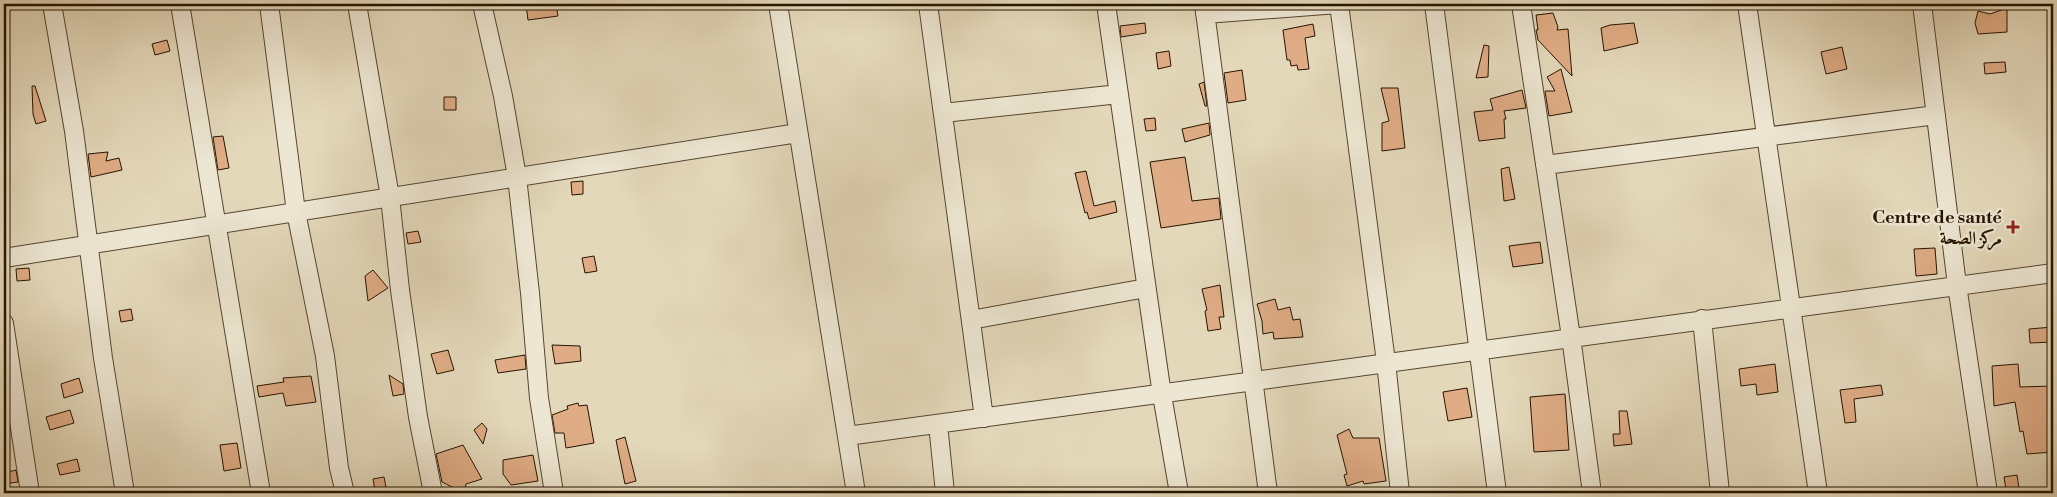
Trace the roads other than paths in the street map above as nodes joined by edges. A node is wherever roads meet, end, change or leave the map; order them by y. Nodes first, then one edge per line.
1 (52, 4) edge
2 (180, 4) edge
3 (269, 4) edge
4 (357, 4) edge
5 (482, 4) edge
6 (778, 4) edge
7 (928, 4) edge
8 (1106, 4) edge
9 (1338, 4) edge
10 (1434, 4) edge
11 (1521, 4) edge
12 (1747, 4) edge
13 (1922, 4) edge
14 (1205, 9) edge
15 (1119, 94) junction
16 (942, 113) junction
17 (1936, 115) junction
18 (798, 133) junction
19 (1767, 138) junction
20 (1545, 165) junction
21 (517, 177) junction
22 (390, 197) junction
23 (296, 212) junction
24 (218, 224) junction
25 (88, 244) junction
26 (4, 258) edge
27 (2053, 273) edge
28 (1957, 285) junction
29 (1146, 288) junction
30 (1792, 307) junction
31 (1702, 319) junction
32 (970, 320) junction
33 (4, 323) edge
34 (1571, 337) junction
35 (1478, 350) junction
36 (1386, 362) junction
37 (1254, 382) junction
38 (1162, 395) junction
39 (984, 418) junction
40 (938, 424) junction
41 (847, 436) junction
42 (30, 493) edge
43 (124, 493) edge
44 (261, 493) edge
45 (344, 493) edge
46 (433, 493) edge
47 (554, 493) edge
48 (856, 493) edge
49 (945, 493) edge
50 (1178, 493) edge
51 (1268, 493) edge
52 (1400, 493) edge
53 (1496, 493) edge
54 (1592, 493) edge
55 (1720, 493) edge
56 (1818, 493) edge
57 (1988, 493) edge

1 - 25 street
2 - 24 street
3 - 23 street
4 - 22 street
5 - 21 street
6 - 18 street
7 - 16 street
8 - 15 street
9 - 14 street
9 - 36 street
10 - 35 street
11 - 20 street
12 - 19 street
13 - 17 street
14 - 37 street
15 - 16 street
15 - 29 street
16 - 32 street
17 - 19 street
17 - 28 street
18 - 21 street
18 - 41 street
19 - 20 street
19 - 30 street
20 - 34 street
21 - 22 street
21 - 47 street
22 - 23 street
22 - 46 street
23 - 24 street
23 - 45 street
24 - 25 street
24 - 44 street
25 - 26 street
25 - 43 street
27 - 28 street
28 - 30 street
28 - 57 street
29 - 32 street
29 - 38 street
30 - 31 street
30 - 56 street
31 - 34 street
31 - 55 street
32 - 39 street
33 - 42 street
34 - 35 street
34 - 54 street
35 - 36 street
35 - 53 street
36 - 37 street
36 - 52 street
37 - 38 street
37 - 51 street
38 - 39 street
38 - 50 street
39 - 40 street
40 - 41 street
40 - 49 street
41 - 48 street

